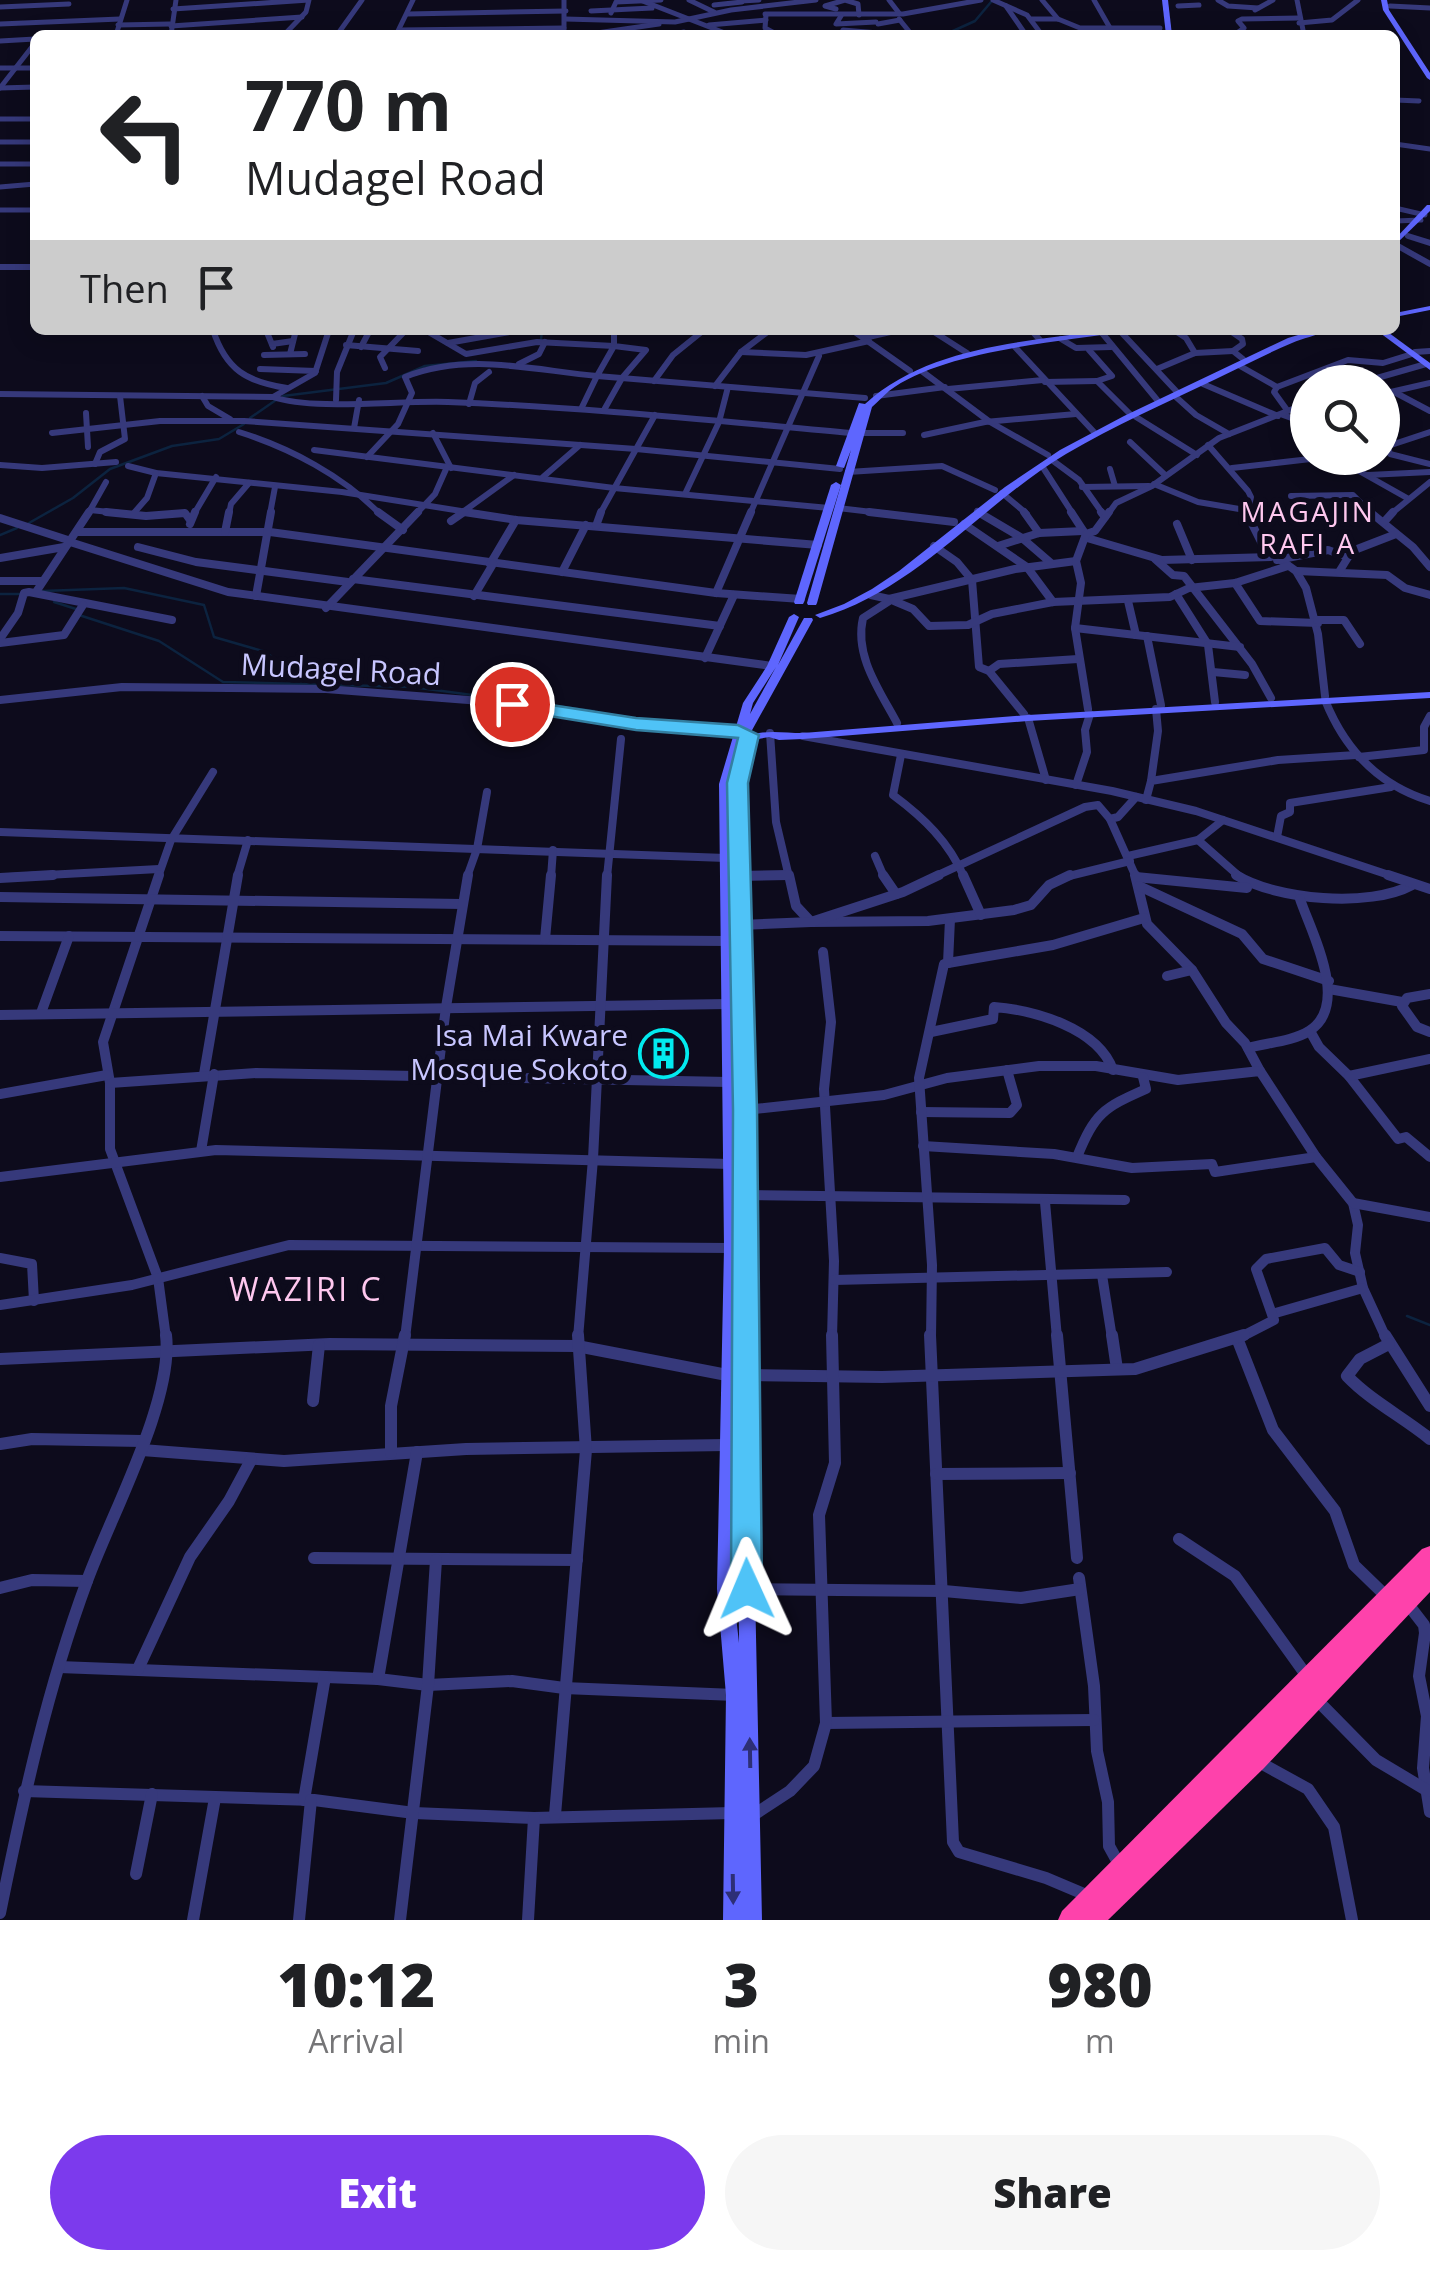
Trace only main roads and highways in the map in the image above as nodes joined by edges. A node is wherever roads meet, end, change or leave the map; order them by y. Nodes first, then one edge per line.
1 (1162, 0) edge
2 (1387, 2) edge
3 (1164, 30) edge
4 (1399, 30) edge
5 (1400, 32) edge
6 (1430, 68) edge
7 (1430, 78) edge
8 (1427, 217) edge
9 (1400, 242) edge
10 (1400, 243) edge
11 (1430, 307) edge
12 (1400, 312) edge
13 (1079, 335) edge
14 (1084, 335) edge
15 (1297, 335) edge
16 (1307, 335) edge
17 (1387, 335) edge
18 (1394, 335) edge
19 (1414, 353) junction
20 (1242, 362) junction
21 (1428, 364) edge
22 (1176, 394) junction
23 (871, 397) junction
24 (1133, 416) junction
25 (1047, 460) junction
26 (998, 491) junction
27 (833, 508) junction
28 (959, 523) junction
29 (808, 609) junction
30 (1430, 695) edge
31 (1325, 698) junction
32 (1159, 707) junction
33 (1026, 716) junction
34 (741, 735) junction
35 (1430, 1557) edge
36 (1430, 1576) edge
37 (1397, 1600) junction
38 (1311, 1688) junction
39 (1091, 1909) edge
40 (734, 1920) edge
41 (752, 1920) edge
42 (1071, 1920) edge

1 - 3 main road
2 - 4 main road
2 - 6 main road
5 - 7 main road
8 - 9 main road
8 - 10 main road
11 - 12 main road
13 - 23 main road
14 - 23 main road
15 - 20 main road
16 - 20 main road
17 - 19 main road
18 - 19 main road
19 - 21 main road
20 - 22 main road
20 - 22 main road
22 - 24 main road
22 - 24 main road
23 - 27 main road
24 - 25 main road
24 - 25 main road
25 - 26 main road
26 - 28 main road
26 - 28 main road
27 - 29 main road
27 - 29 main road
28 - 29 main road
28 - 29 main road
29 - 34 main road
29 - 34 main road
30 - 31 main road
31 - 32 main road
31 - 32 main road
32 - 33 main road
33 - 34 main road
33 - 34 main road
34 -> 40 main road
41 -> 34 main road
35 - 37 highway
36 - 37 highway
37 - 38 highway
38 - 39 highway
38 - 39 highway
39 - 42 highway

